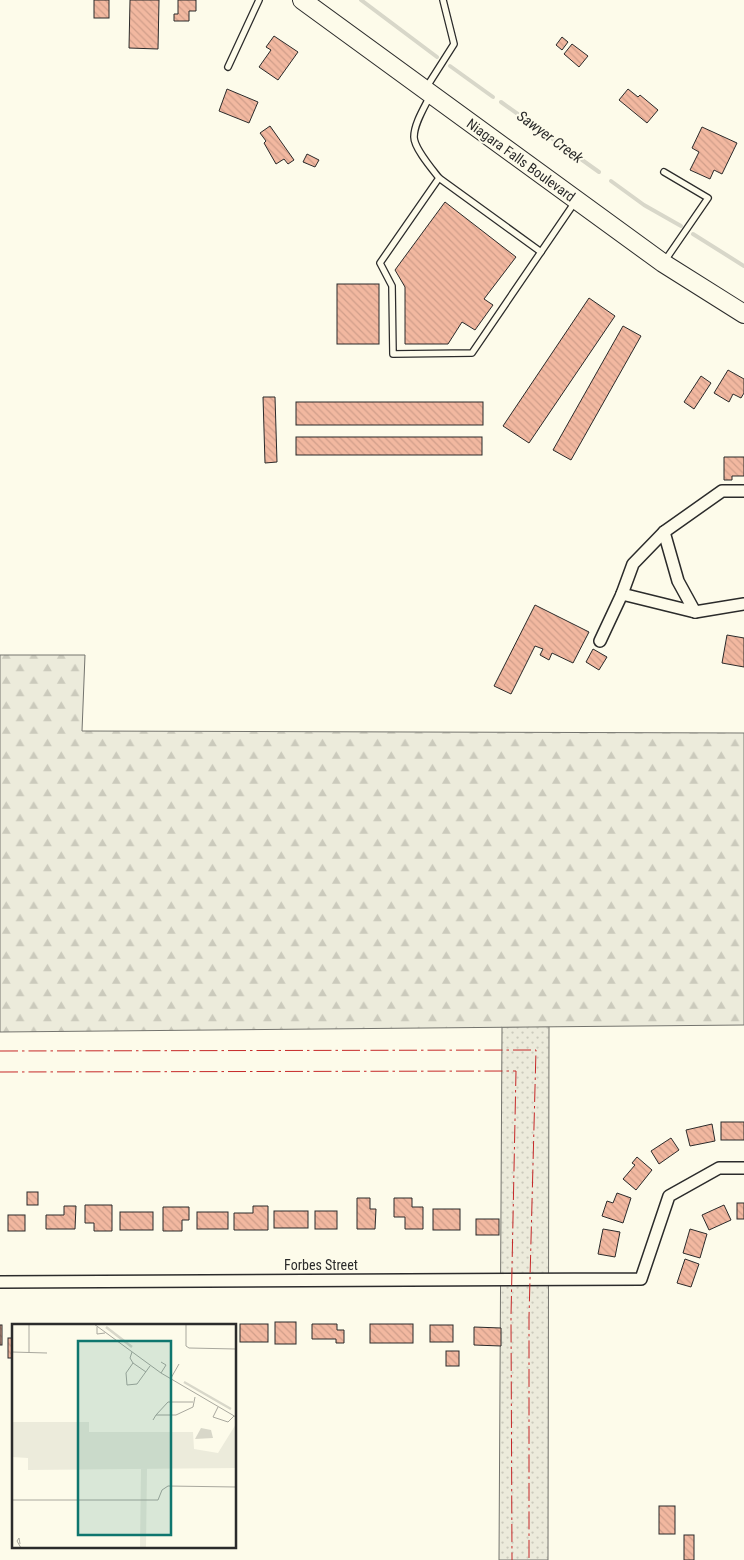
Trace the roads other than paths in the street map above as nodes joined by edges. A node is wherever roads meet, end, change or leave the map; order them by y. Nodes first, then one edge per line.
1 (258, 0) edge
2 (302, 0) edge
3 (443, 0) edge
4 (228, 67) dead end
5 (428, 92) junction
6 (664, 172) dead end
7 (439, 178) junction
8 (576, 201) junction
9 (541, 252) junction
10 (662, 263) junction
11 (743, 312) edge
12 (744, 491) edge
13 (664, 532) junction
14 (622, 594) junction
15 (744, 604) edge
16 (695, 612) junction
17 (600, 641) dead end
18 (744, 1168) edge
19 (0, 1282) edge

1 - 4 lane
2 - 5 main road, Niagara Falls Boulevard
3 - 5 lane
5 - 7 lane
5 - 8 main road, Niagara Falls Boulevard
6 - 10 lane
7 - 9 lane
7 - 9 lane
8 - 9 lane
8 - 10 main road, Niagara Falls Boulevard
10 - 11 main road, Niagara Falls Boulevard
12 - 13 street
13 - 14 street
13 - 16 street
14 - 16 street
14 - 17 street
15 - 16 street
18 - 19 street, Forbes Street

